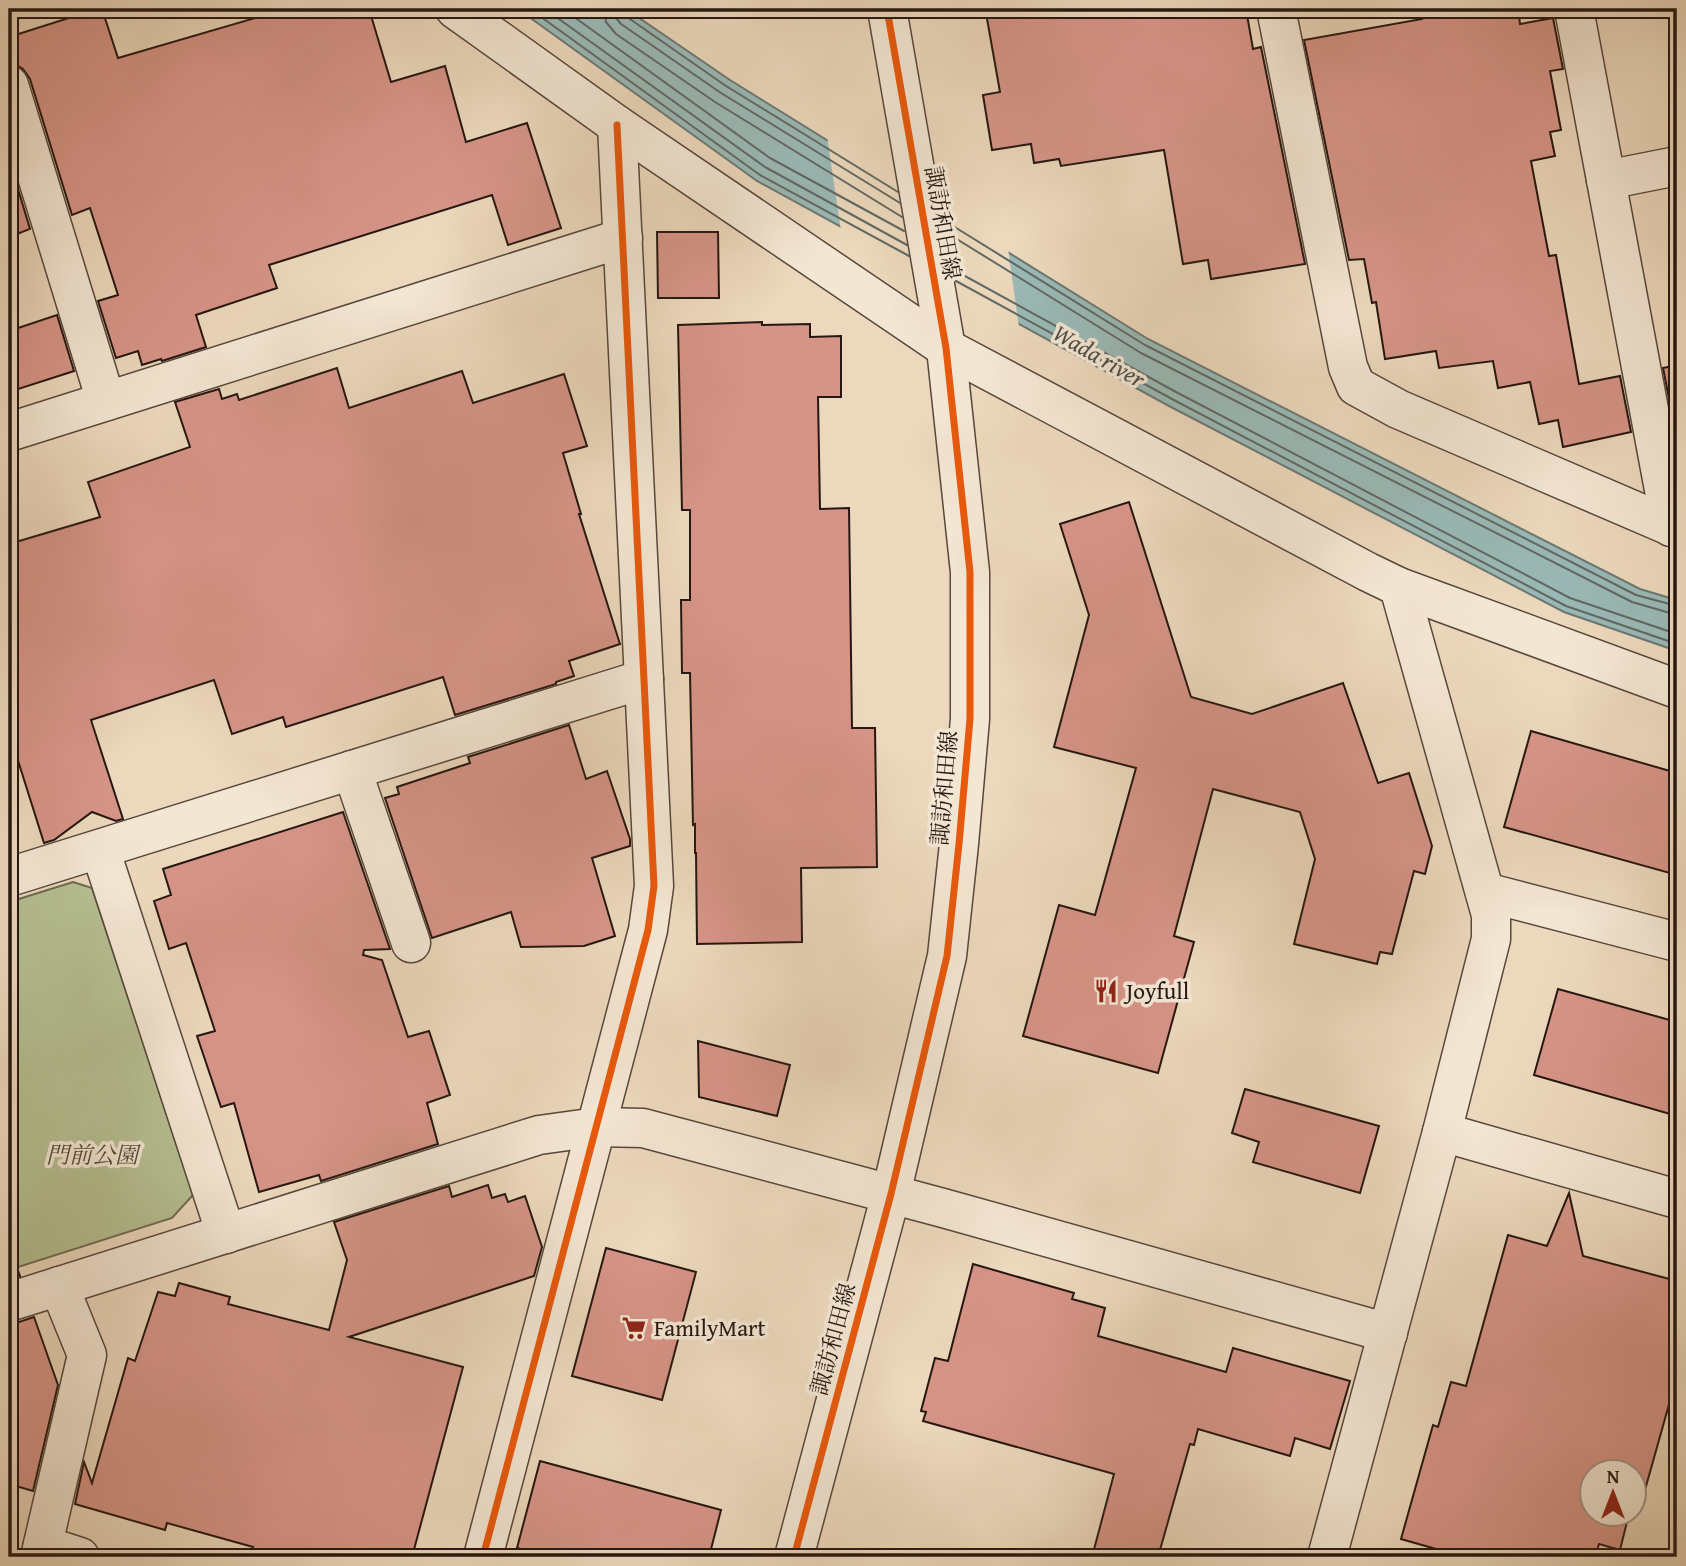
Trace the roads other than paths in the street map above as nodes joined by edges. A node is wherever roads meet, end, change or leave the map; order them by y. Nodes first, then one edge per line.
1 (456, 9) edge
2 (887, 9) edge
3 (1276, 9) edge
4 (1574, 9) edge
5 (9, 85) edge
6 (617, 125) junction
7 (1677, 166) edge
8 (1606, 180) junction
9 (623, 238) junction
10 (946, 348) junction
11 (106, 401) junction
12 (9, 432) edge
13 (1674, 528) edge
14 (1399, 587) junction
15 (644, 679) junction
16 (1677, 689) edge
17 (352, 769) junction
18 (100, 849) junction
19 (9, 877) edge
20 (1485, 891) junction
21 (1677, 942) edge
22 (411, 943) dead end
23 (597, 1127) junction
24 (1442, 1132) junction
25 (891, 1194) junction
26 (1677, 1199) edge
27 (226, 1234) junction
28 (60, 1286) junction
29 (9, 1302) edge
30 (1388, 1333) junction
31 (41, 1551) edge
32 (80, 1557) edge
33 (483, 1557) edge
34 (794, 1557) edge
35 (1327, 1557) edge

1 - 6 street
2 - 10 street, 諏訪和田線
3 - 13 street
4 - 8 street
5 - 11 street
6 - 9 street
6 - 10 street
7 - 8 street
8 - 13 street
9 - 11 street
9 - 15 street
10 - 14 street
10 - 25 street, 諏訪和田線
11 - 12 street
14 - 16 street
14 - 20 street
15 - 17 street
15 - 23 street
17 - 18 street
17 - 22 street
18 - 19 street
18 - 27 street
20 - 21 street
20 - 24 street
23 - 25 street
23 - 27 street
23 - 33 street
24 - 26 street
24 - 30 street
25 - 30 street
25 - 34 street, 諏訪和田線
27 - 28 street
28 - 29 street
28 - 31 street
30 - 35 street
31 - 32 street

